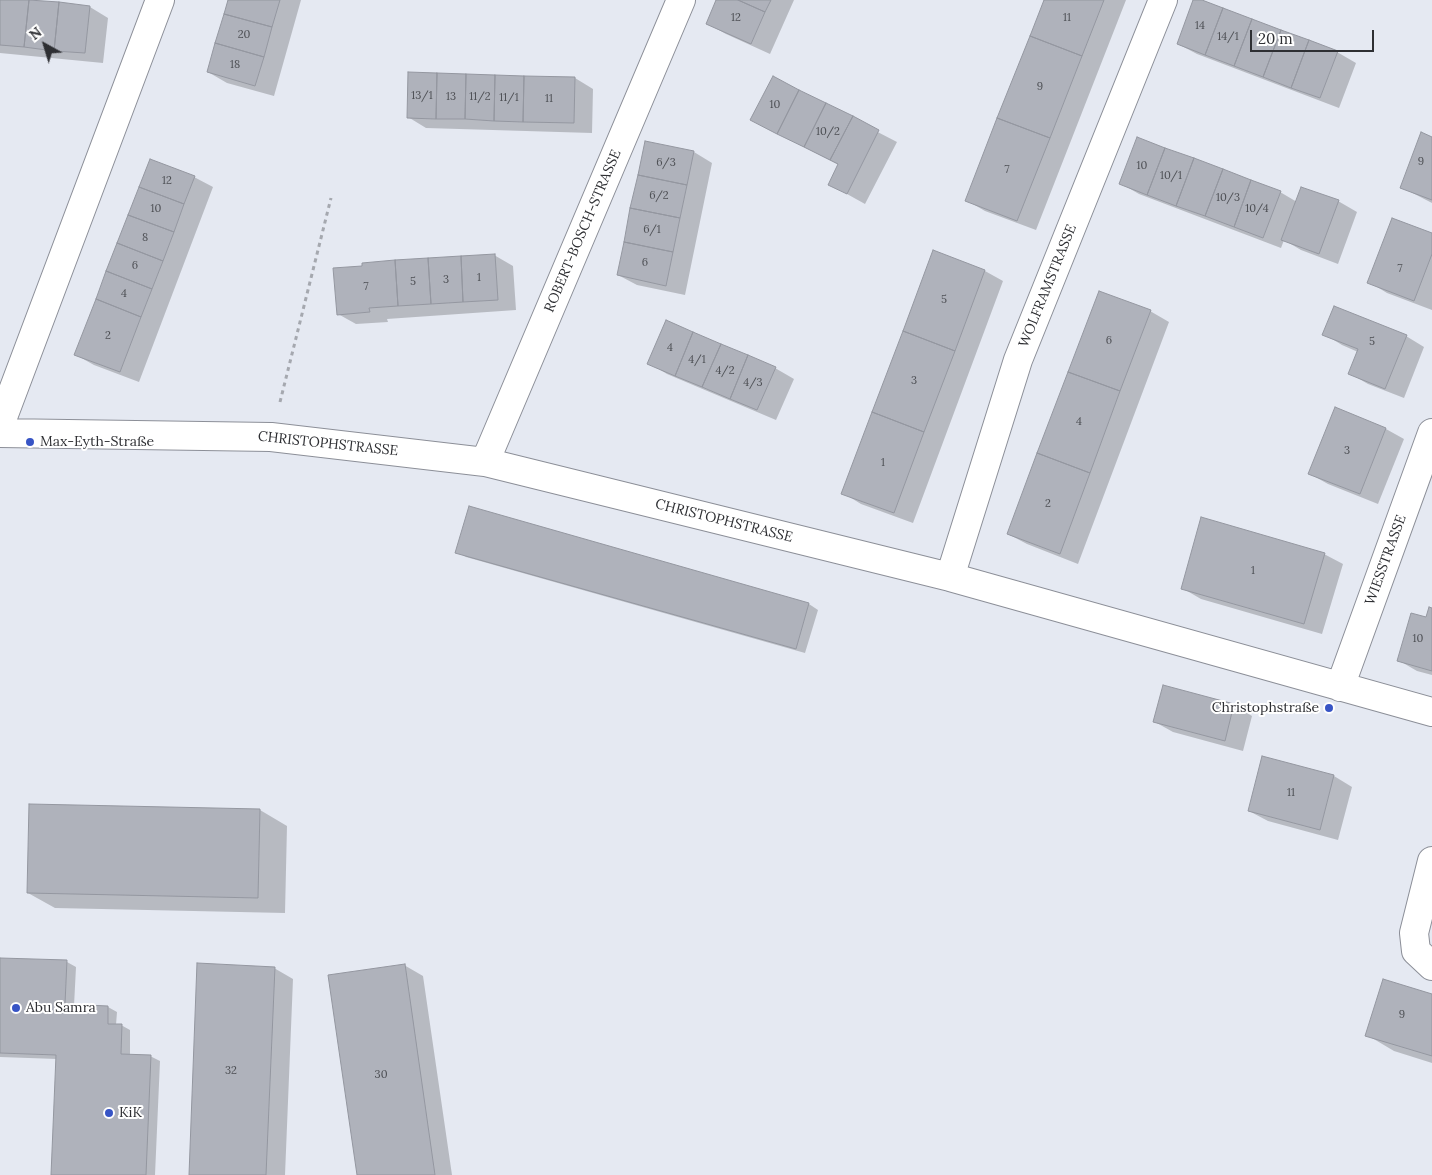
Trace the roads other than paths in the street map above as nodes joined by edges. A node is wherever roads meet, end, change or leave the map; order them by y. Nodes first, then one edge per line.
1 (160, 0) edge
2 (681, 0) edge
3 (1163, 0) edge
4 (0, 425) edge
5 (0, 433) edge
6 (1432, 433) edge
7 (485, 462) junction
8 (950, 577) junction
9 (1340, 687) junction
10 (1432, 712) edge
11 (1432, 861) edge
12 (1432, 966) edge

1 - 4 street
2 - 7 street, ROBERT-BOSCH-STRASSE
3 - 8 street, WOLFRAMSTRASSE
5 - 7 street, CHRISTOPHSTRASSE
6 - 9 street, WIESSTRASSE
7 - 8 street, CHRISTOPHSTRASSE
8 - 9 street, CHRISTOPHSTRASSE
9 - 10 street, CHRISTOPHSTRASSE
11 - 12 street

